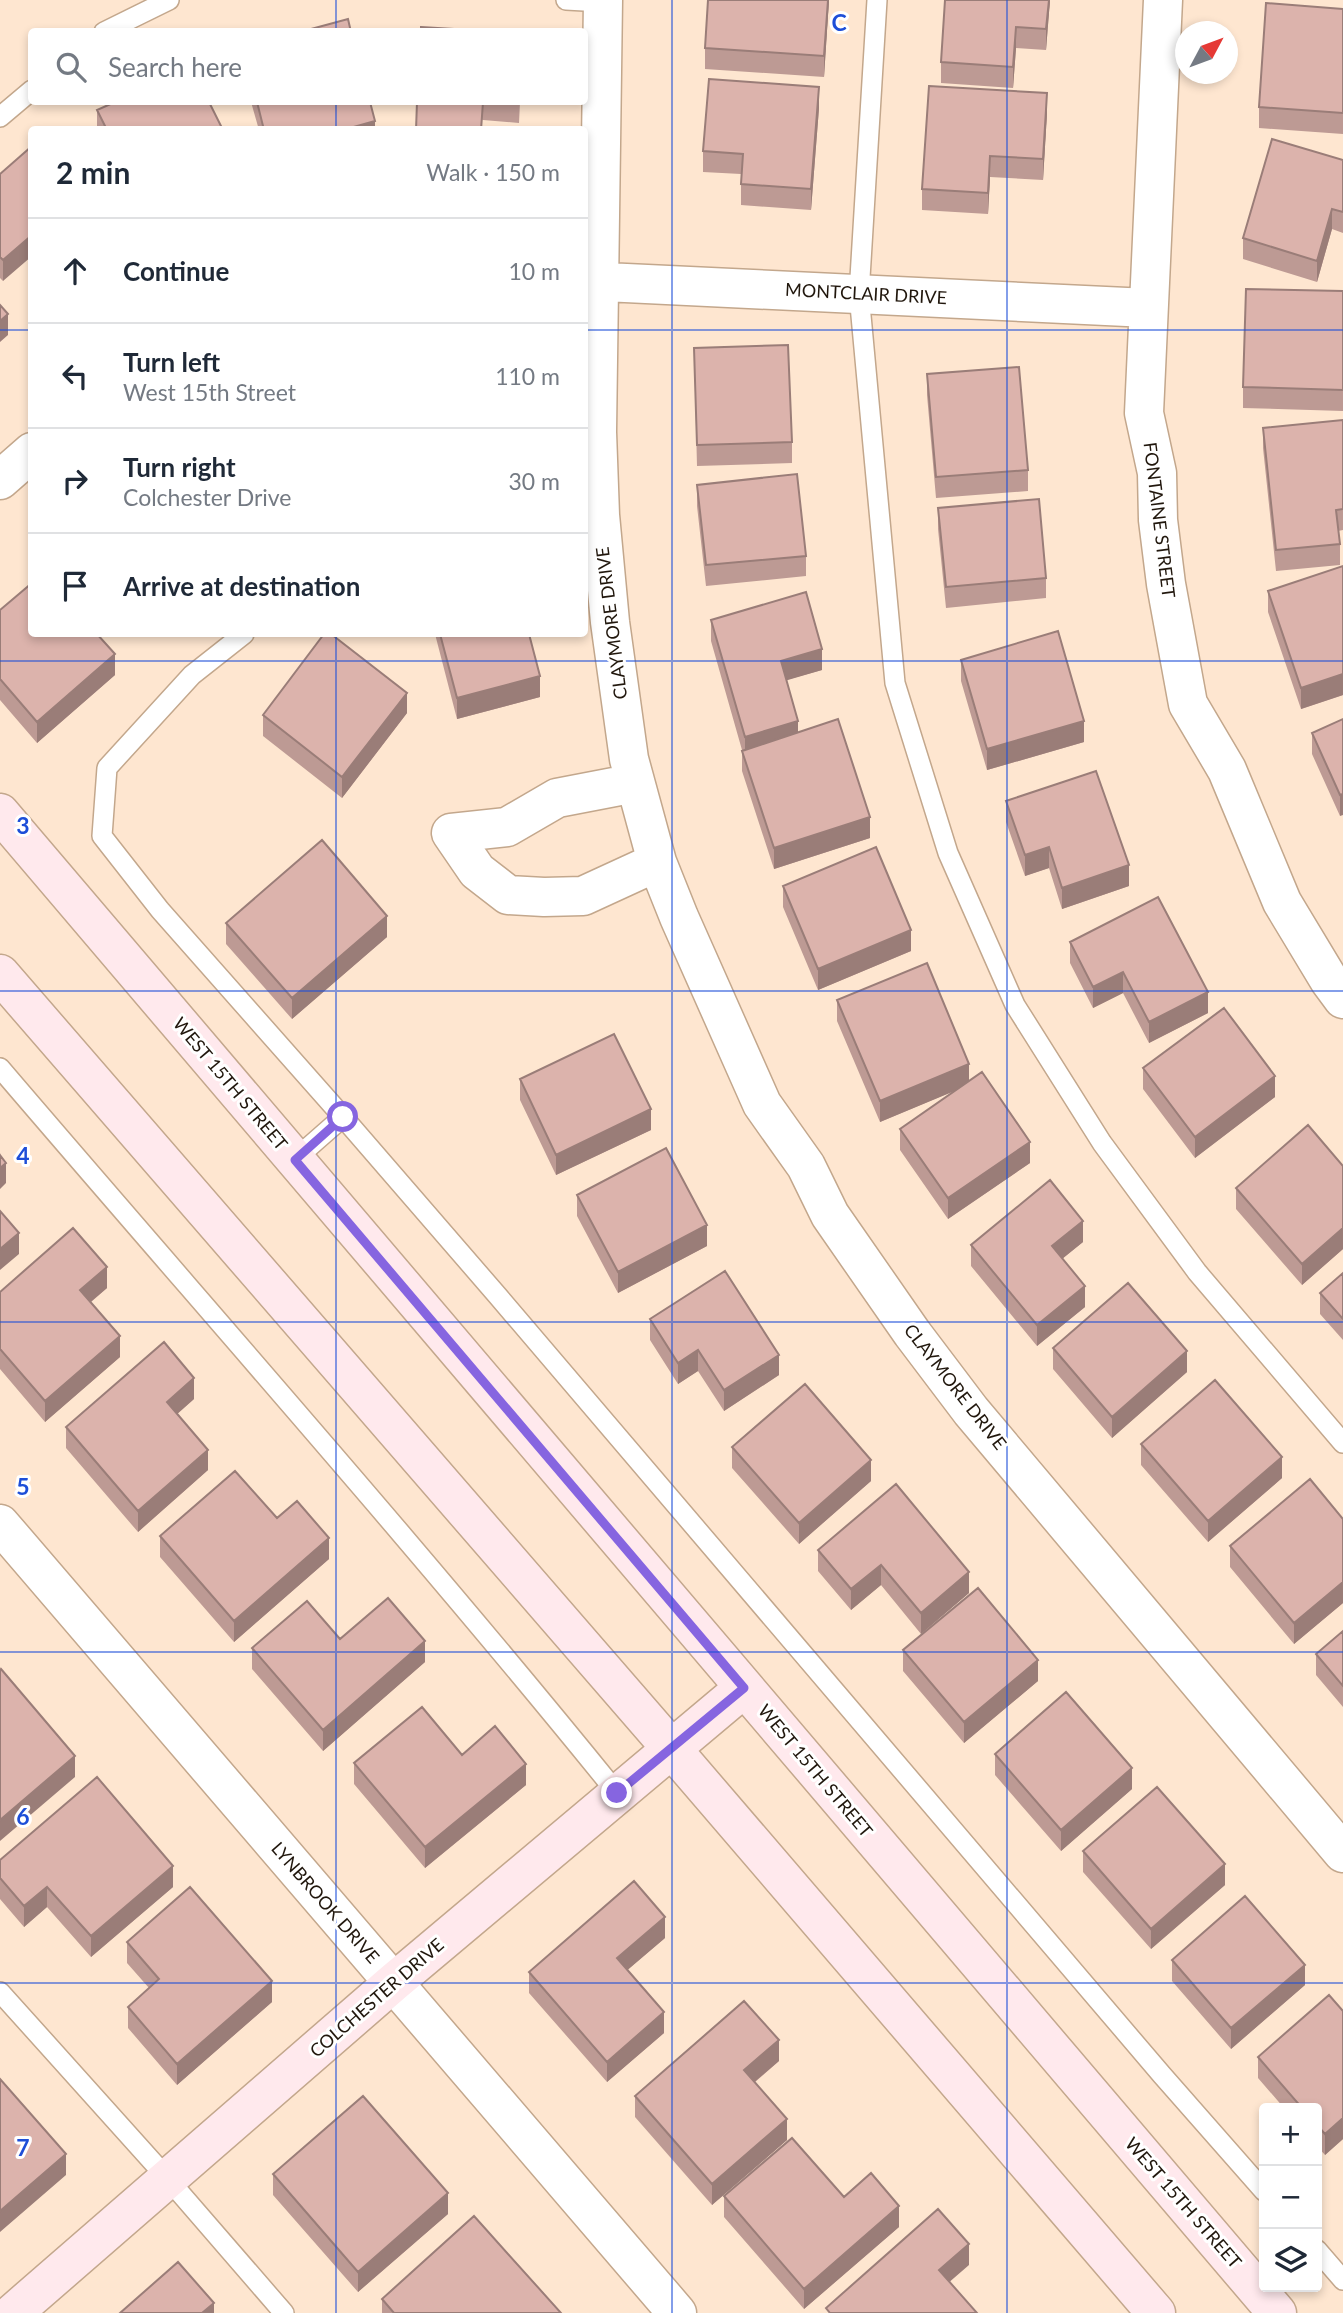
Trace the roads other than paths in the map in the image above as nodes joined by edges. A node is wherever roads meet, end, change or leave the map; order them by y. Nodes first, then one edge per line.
1 (169, 0) edge
2 (877, 0) edge
3 (1163, 0) edge
4 (590, 1) edge
5 (112, 28) edge
6 (28, 93) edge
7 (0, 117) edge
8 (591, 282) edge
9 (859, 294) junction
10 (1148, 308) junction
11 (28, 456) edge
12 (0, 480) edge
13 (592, 516) edge
14 (240, 637) edge
15 (635, 783) junction
16 (0, 813) edge
17 (657, 862) junction
18 (0, 974) edge
19 (1343, 999) edge
20 (0, 1068) edge
21 (343, 1117) junction
22 (295, 1160) junction
23 (1343, 1443) edge
24 (0, 1524) edge
25 (744, 1688) junction
26 (671, 1748) junction
27 (617, 1793) junction
28 (1343, 1853) edge
29 (394, 1982) junction
30 (0, 1992) edge
31 (168, 2179) junction
32 (1259, 2185) edge
33 (1322, 2256) edge
34 (1343, 2280) edge
35 (13, 2313) edge
36 (284, 2313) edge
37 (677, 2313) edge
38 (1156, 2313) edge
39 (1277, 2313) edge

1 - 5 lane
2 - 9 lane
3 - 10 street, FONTAINE STREET
4 - 8 street, CLAYMORE DRIVE
6 - 7 lane
8 - 9 street, MONTCLAIR DRIVE
8 - 13 street, CLAYMORE DRIVE
9 - 10 street, MONTCLAIR DRIVE
9 - 23 lane
10 - 19 street, FONTAINE STREET
11 - 12 street
13 - 15 street, CLAYMORE DRIVE
14 - 21 lane
15 - 17 street, CLAYMORE DRIVE
15 - 17 street
16 - 22 main road, WEST 15TH STREET
17 - 28 street, CLAYMORE DRIVE
18 - 26 main road
20 - 27 lane
21 - 22 lane
21 - 32 lane
22 - 25 main road, WEST 15TH STREET
24 - 29 street, LYNBROOK DRIVE
25 - 26 main road, COLCHESTER DRIVE
25 - 39 main road, WEST 15TH STREET
26 - 27 main road, COLCHESTER DRIVE
26 - 38 main road
27 - 29 main road, COLCHESTER DRIVE
29 - 31 main road, COLCHESTER DRIVE
29 - 37 street, LYNBROOK DRIVE
30 - 31 lane
31 - 35 main road, COLCHESTER DRIVE
31 - 36 lane
33 - 34 lane

